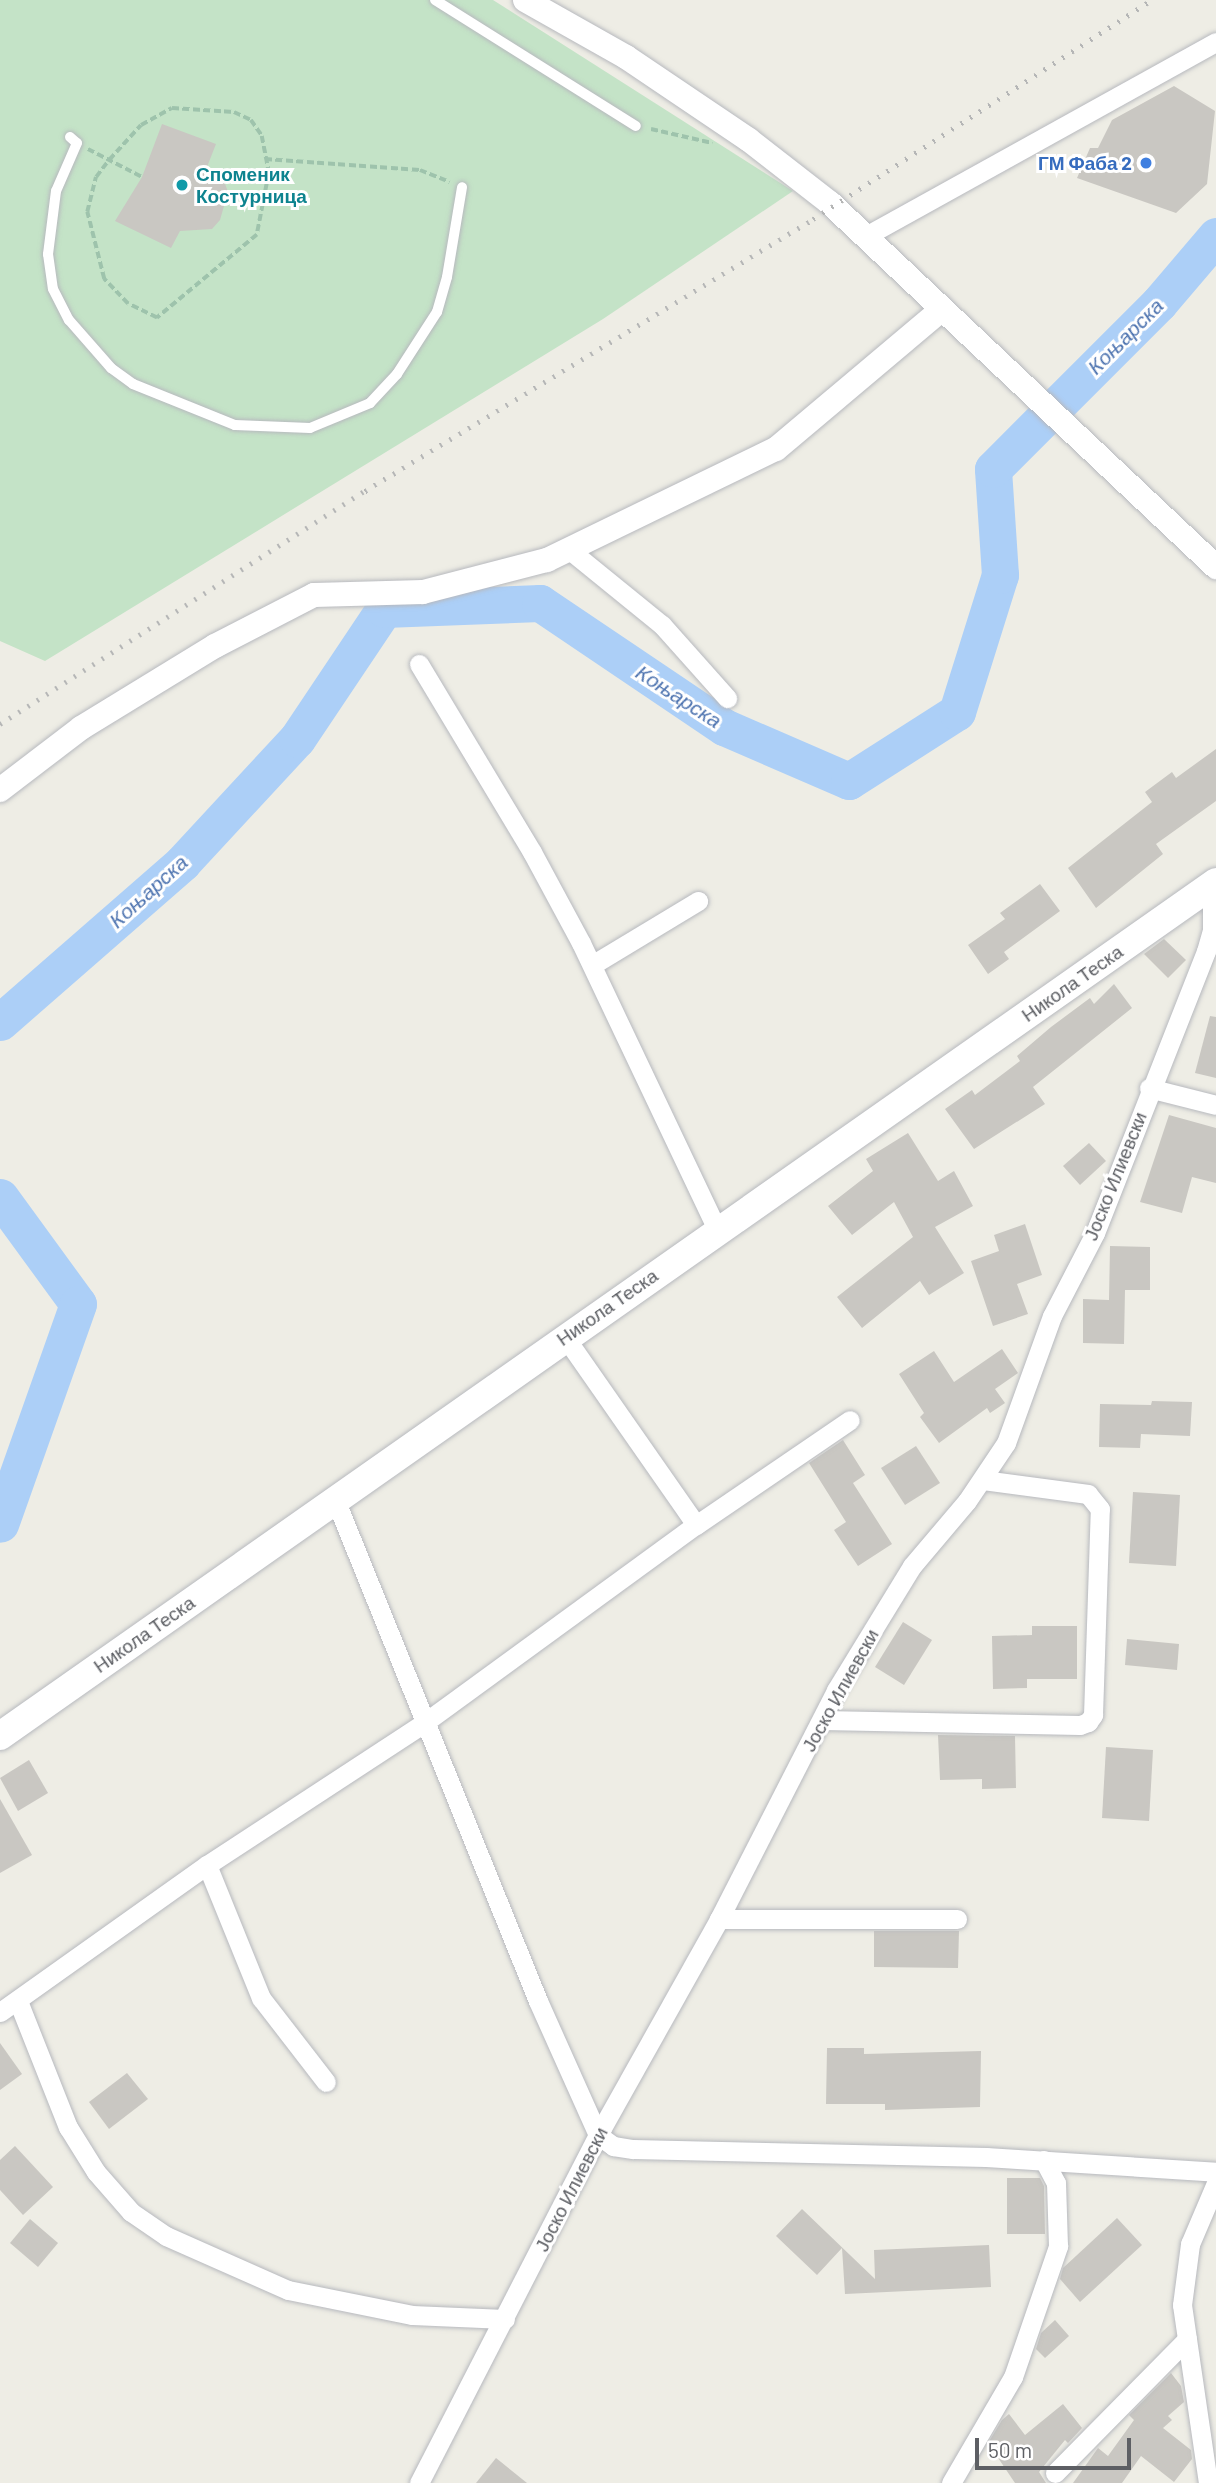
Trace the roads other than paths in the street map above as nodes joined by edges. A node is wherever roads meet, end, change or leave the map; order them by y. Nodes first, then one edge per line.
1 (435, 0) edge
2 (525, 0) edge
3 (447, 3) edge
4 (1216, 42) edge
5 (636, 126) road end
6 (74, 140) road end
7 (462, 187) road end
8 (864, 237) junction
9 (941, 310) junction
10 (571, 551) junction
11 (1216, 568) edge
12 (419, 664) dead end
13 (727, 698) dead end
14 (0, 790) edge
15 (1214, 883) edge
16 (698, 901) dead end
17 (592, 965) junction
18 (1149, 1088) junction
19 (1216, 1105) edge
20 (717, 1230) junction
21 (565, 1337) junction
22 (849, 1420) dead end
23 (983, 1480) junction
24 (335, 1500) junction
25 (695, 1525) junction
26 (822, 1720) junction
27 (424, 1723) junction
28 (0, 1736) edge
29 (207, 1865) junction
30 (719, 1919) junction
31 (957, 1919) dead end
32 (18, 2001) junction
33 (0, 2012) edge
34 (326, 2082) dead end
35 (598, 2135) junction
36 (1044, 2160) junction
37 (1216, 2172) edge
38 (1216, 2183) edge
39 (505, 2319) junction
40 (1187, 2339) junction
41 (1055, 2473) dead end
42 (419, 2483) edge
43 (951, 2483) edge
44 (1208, 2483) edge

1 - 3 lane
2 - 8 street
3 - 5 lane
4 - 8 street
6 - 7 lane
8 - 9 street
9 - 10 street
9 - 11 street
10 - 13 street
10 - 14 street
12 - 17 street
15 - 18 street, Јоско Илиевски
15 - 20 main road, Никола Теска
16 - 17 street
17 - 20 street
18 - 19 street
18 - 23 street, Јоско Илиевски
20 - 21 main road, Никола Теска
21 - 24 main road, Никола Теска
21 - 25 street
22 - 25 street
23 - 26 street, Јоско Илиевски
23 - 26 street
24 - 27 street
24 - 28 main road, Никола Теска
25 - 27 street
26 - 30 street, Јоско Илиевски
27 - 29 street
27 - 35 street
29 - 32 street
29 - 34 street
30 - 31 street
30 - 35 street, Јоско Илиевски
32 - 33 street
32 - 39 street
35 - 36 street
35 - 39 street, Јоско Илиевски
36 - 37 street
36 - 43 street
38 - 40 street
39 - 42 street, Јоско Илиевски
40 - 41 street
40 - 44 street

